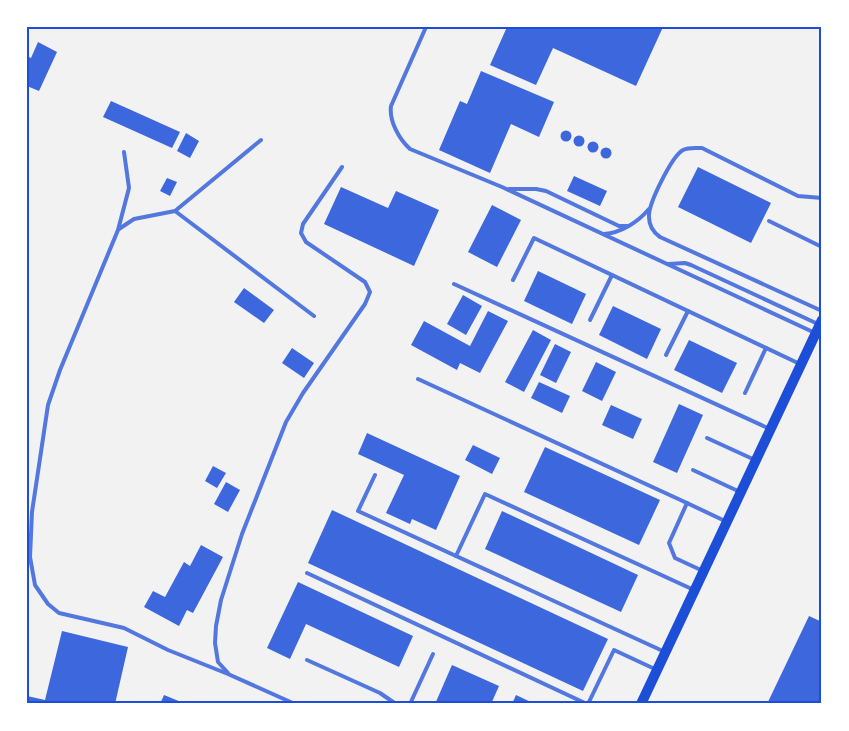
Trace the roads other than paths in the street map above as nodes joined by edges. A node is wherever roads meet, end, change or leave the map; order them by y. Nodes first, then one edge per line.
1 (426, 27) edge
2 (261, 140) dead end
3 (124, 152) dead end
4 (342, 166) dead end
5 (502, 187) junction
6 (822, 198) edge
7 (651, 206) junction
8 (175, 211) junction
9 (769, 221) dead end
10 (627, 226) junction
11 (118, 230) junction
12 (601, 234) junction
13 (822, 247) edge
14 (661, 262) junction
15 (612, 275) junction
16 (513, 280) dead end
17 (454, 284) dead end
18 (688, 311) junction
19 (822, 311) edge
20 (314, 316) dead end
21 (590, 320) dead end
22 (819, 326) edge
23 (766, 348) junction
24 (666, 355) dead end
25 (801, 364) junction
26 (418, 380) dead end
27 (745, 393) dead end
28 (770, 429) junction
29 (707, 438) dead end
30 (756, 460) junction
31 (693, 470) dead end
32 (375, 475) dead end
33 (741, 493) junction
34 (687, 503) junction
35 (727, 521) junction
36 (456, 556) junction
37 (704, 571) junction
38 (307, 573) dead end
39 (694, 590) junction
40 (665, 652) junction
41 (433, 654) dead end
42 (307, 660) dead end
43 (657, 670) junction
44 (228, 674) junction
45 (295, 704) edge
46 (396, 704) edge
47 (410, 704) edge
48 (588, 704) edge
49 (641, 704) edge

1 - 5 lane
2 - 8 lane
3 - 11 lane
4 - 44 lane
5 - 10 lane
5 - 12 lane
6 - 7 lane
7 - 10 lane
7 - 19 lane
8 - 11 lane
8 - 20 lane
9 - 13 lane
10 - 12 lane
11 - 44 lane
12 - 14 lane
14 - 22 lane
14 - 22 lane
15 - 16 lane
15 - 18 lane
15 - 21 lane
17 - 28 lane
18 - 23 lane
18 - 24 lane
22 - 25 main road
23 - 25 lane
23 - 27 lane
25 - 28 main road
26 - 34 lane
28 - 30 main road
29 - 30 lane
30 - 33 main road
31 - 33 lane
32 - 36 lane
33 - 35 main road
34 - 35 lane
34 - 37 lane
35 - 37 main road
36 - 39 lane
36 - 40 lane
37 - 39 main road
38 - 48 lane
39 - 40 main road
40 - 43 main road
41 - 47 lane
42 - 46 lane
43 - 48 lane
43 - 49 main road
44 - 45 lane

